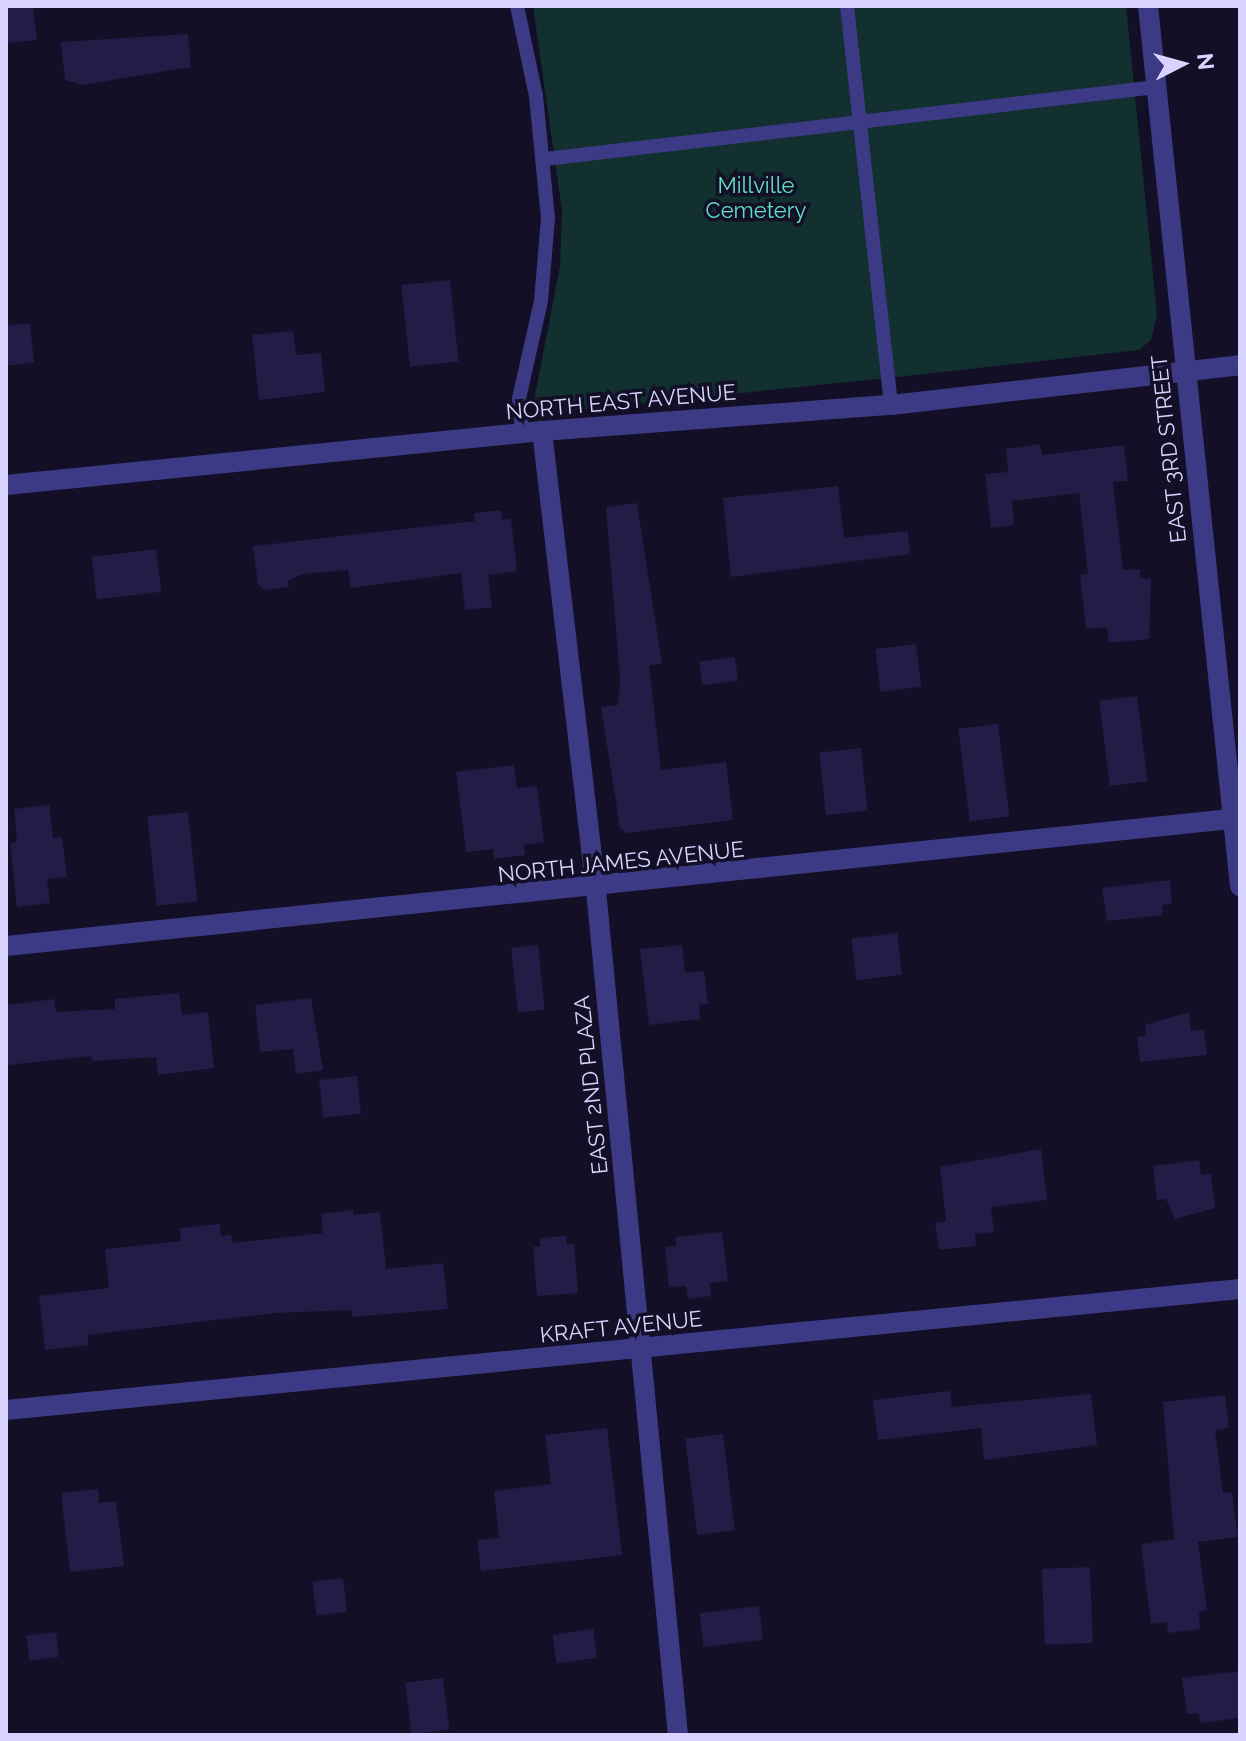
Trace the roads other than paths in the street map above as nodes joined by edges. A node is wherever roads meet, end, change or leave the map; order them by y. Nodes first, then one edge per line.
1 (517, 6) edge
2 (847, 6) edge
3 (1148, 6) edge
4 (1156, 87) junction
5 (858, 120) junction
6 (545, 159) junction
7 (1240, 365) edge
8 (1184, 372) junction
9 (891, 405) junction
10 (532, 432) junction
11 (6, 485) edge
12 (1236, 819) edge
13 (1240, 886) edge
14 (596, 890) junction
15 (6, 946) edge
16 (1240, 1289) edge
17 (642, 1349) junction
18 (6, 1410) edge
19 (678, 1735) edge

1 - 6 lane, EAST 2ND PLAZA
2 - 5 lane
3 - 4 street, EAST 3RD STREET
4 - 5 lane
4 - 8 street, EAST 3RD STREET
5 - 6 lane
5 - 9 lane
6 - 10 lane, EAST 2ND PLAZA
7 - 8 street, NORTH EAST AVENUE
8 - 9 street, NORTH EAST AVENUE
8 - 12 street, EAST 3RD STREET
9 - 10 street, NORTH EAST AVENUE
10 - 11 street, NORTH EAST AVENUE
10 - 14 street, EAST 2ND PLAZA
12 - 13 street, EAST 3RD STREET
12 - 14 street, NORTH JAMES AVENUE
14 - 15 street, NORTH JAMES AVENUE
14 - 17 street, EAST 2ND PLAZA
16 - 17 street, KRAFT AVENUE
17 - 18 street, KRAFT AVENUE
17 - 19 street, EAST 2ND PLAZA

